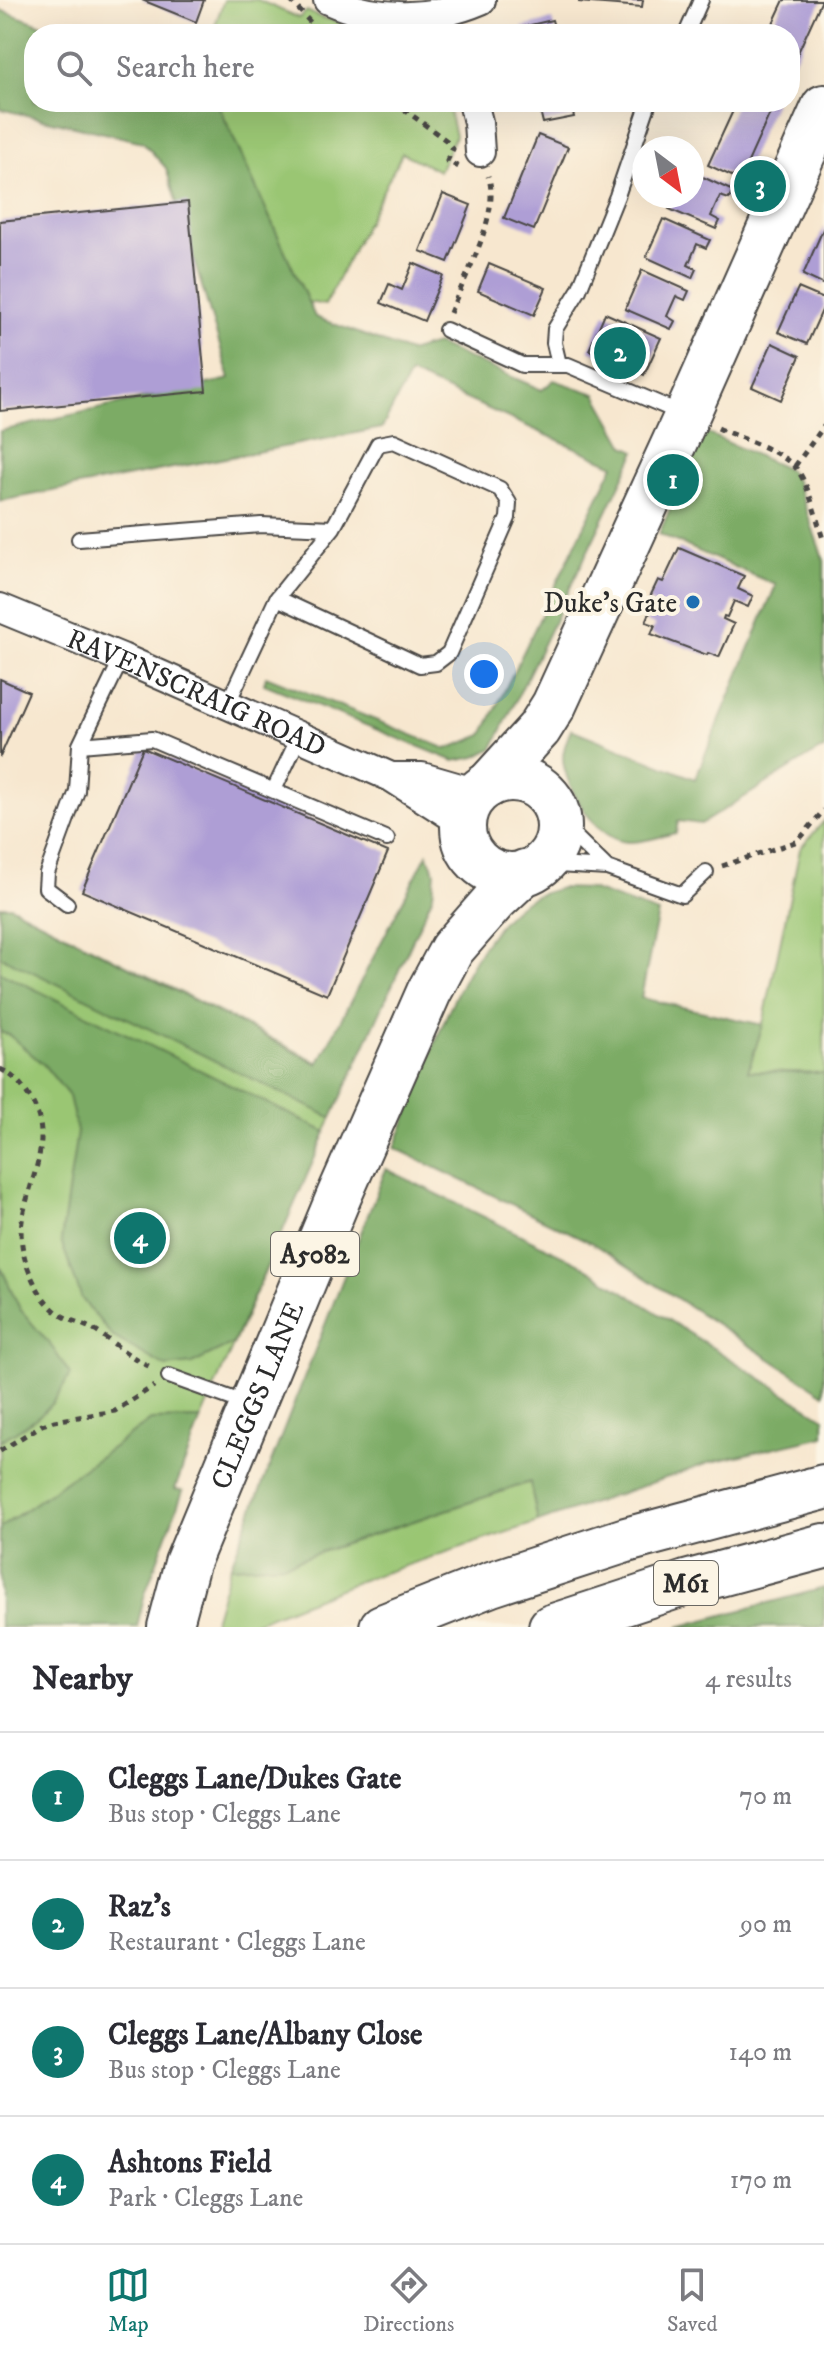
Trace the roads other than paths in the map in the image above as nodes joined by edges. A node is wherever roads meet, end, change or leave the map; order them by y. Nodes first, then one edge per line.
1 (328, 0) edge
2 (481, 0) edge
3 (701, 0) edge
4 (455, 22) edge
5 (690, 24) edge
6 (824, 107) edge
7 (476, 112) edge
8 (646, 112) edge
9 (476, 168) road end
10 (446, 330) road end
11 (559, 364) junction
12 (687, 415) junction
13 (333, 528) junction
14 (79, 539) dead end
15 (277, 598) junction
16 (0, 608) edge
17 (122, 658) junction
18 (227, 705) junction
19 (554, 705) junction
20 (299, 737) junction
21 (80, 745) junction
22 (274, 790) junction
23 (553, 808) junction
24 (474, 813) junction
25 (387, 839) dead end
26 (533, 868) junction
27 (607, 868) junction
28 (706, 872) road end
29 (67, 904) dead end
30 (452, 949) junction
31 (169, 1376) road end
32 (251, 1406) junction
33 (824, 1487) edge
34 (824, 1546) edge
35 (170, 1627) edge
36 (382, 1627) edge
37 (551, 1627) edge

1 - 4 street
2 - 4 street
3 - 5 lane
6 - 12 main road, A5082
7 - 9 street
8 - 11 lane
10 - 11 lane
11 - 12 lane
12 - 19 main road, A5082
13 - 14 lane
13 - 15 lane
13 - 15 lane
15 - 18 lane
16 - 17 street, RAVENSCRAIG ROAD
17 - 18 street, RAVENSCRAIG ROAD
17 - 21 lane
18 - 20 street, RAVENSCRAIG ROAD
19 - 23 main road, A5082
19 - 24 main road, A5082
20 - 22 lane
20 - 24 street, RAVENSCRAIG ROAD
21 - 22 lane
21 - 29 lane
22 - 25 lane
23 - 24 main road
23 - 26 main road, A5082
23 - 27 lane
24 - 26 main road
24 - 30 main road, CLEGGS LANE / A5082
26 - 27 lane
26 - 30 main road, CLEGGS LANE / A5082
27 - 28 lane
30 - 32 main road, CLEGGS LANE / A5082
31 - 32 lane
32 - 35 main road, CLEGGS LANE / A5082
33 - 36 main road, M61
34 - 37 main road, M61

